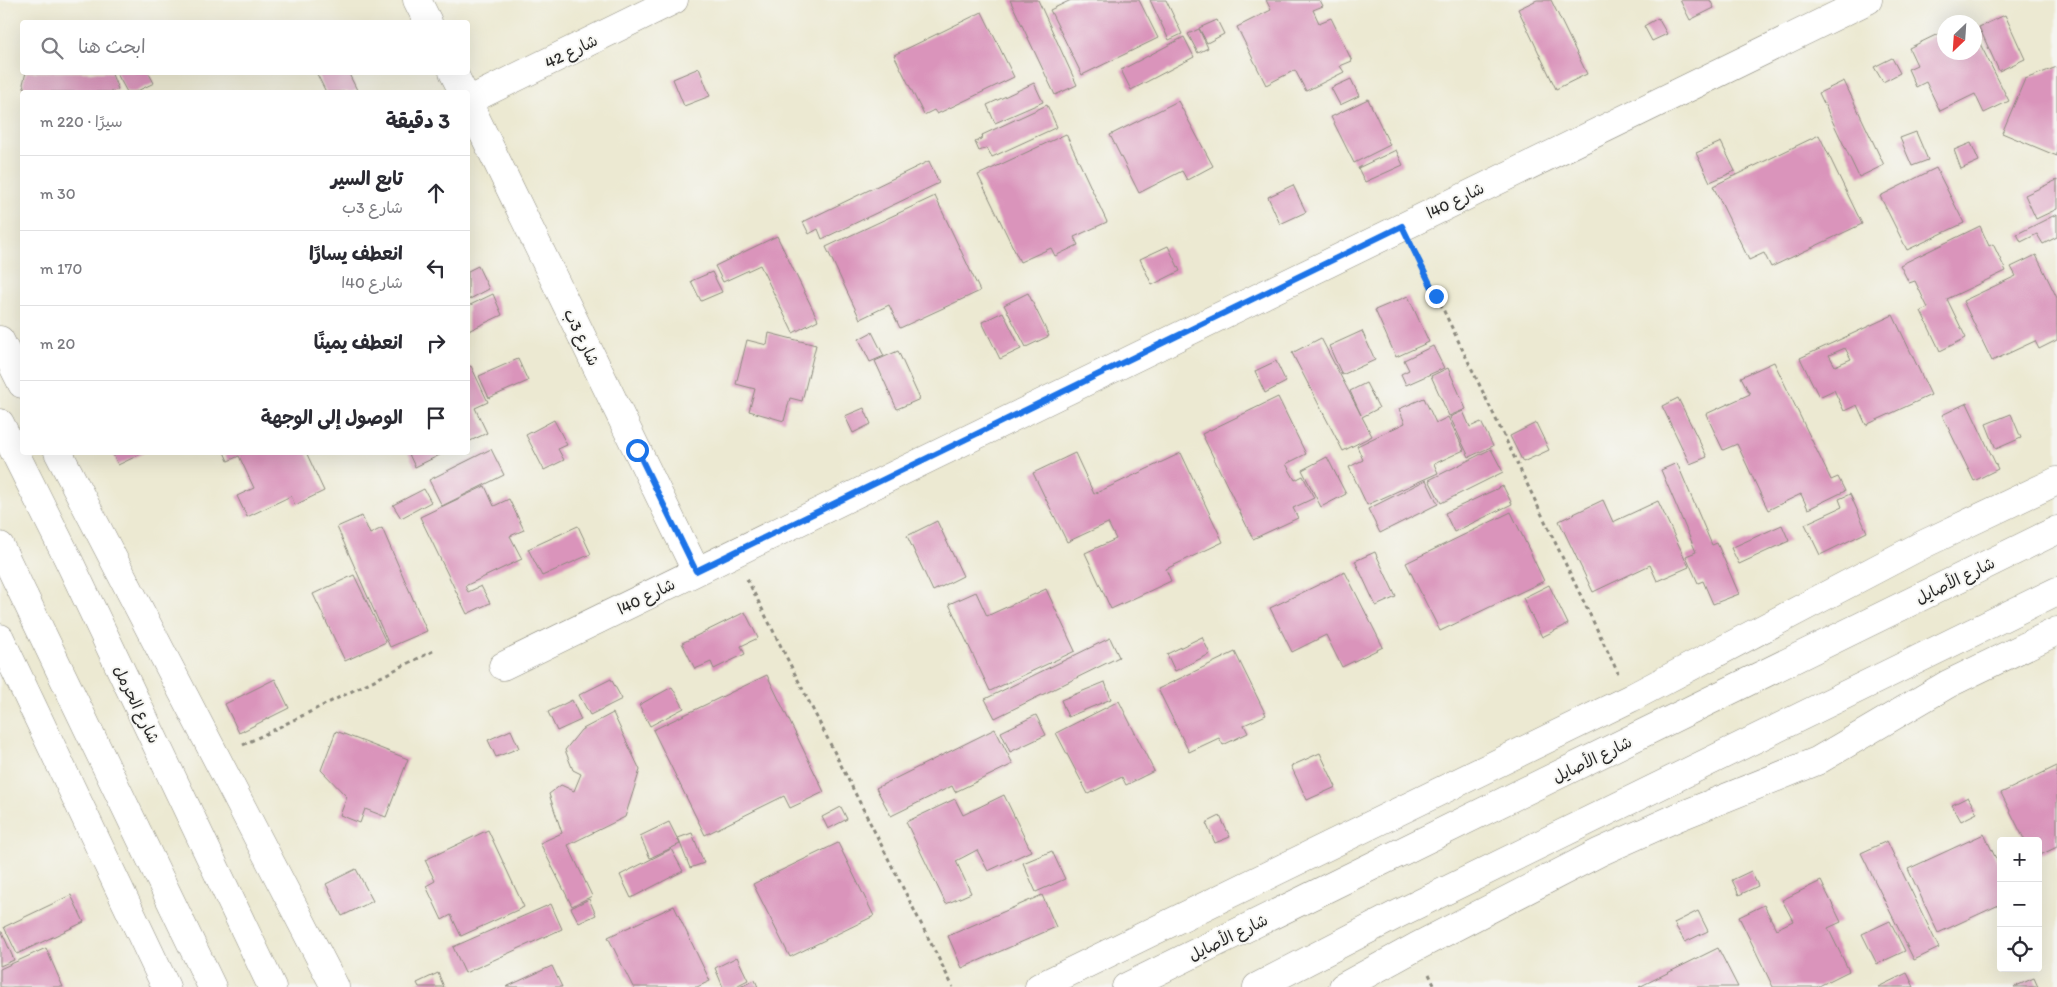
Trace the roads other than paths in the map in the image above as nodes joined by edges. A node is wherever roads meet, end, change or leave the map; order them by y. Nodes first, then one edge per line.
1 (417, 0) edge
2 (674, 0) edge
3 (1868, 0) edge
4 (427, 20) edge
5 (454, 75) edge
6 (462, 90) edge
7 (470, 101) edge
8 (470, 106) edge
9 (0, 340) edge
10 (20, 380) edge
11 (0, 423) edge
12 (60, 455) edge
13 (2057, 481) edge
14 (77, 489) junction
15 (2057, 530) edge
16 (0, 546) edge
17 (68, 560) junction
18 (696, 571) junction
19 (2057, 591) edge
20 (2057, 631) edge
21 (0, 638) edge
22 (503, 666) dead end
23 (166, 987) edge
24 (212, 987) edge
25 (272, 987) edge
26 (335, 987) edge
27 (1039, 987) edge
28 (1126, 987) edge
29 (1257, 987) edge
30 (1343, 987) edge

1 - 4 street
2 - 7 street, شارع 42
3 - 18 street, شارع 40ا
5 - 6 street
8 - 18 street, شارع 3ب
9 - 10 street
11 - 17 street, شارع الحرمل
12 - 14 street
13 - 27 street
14 - 17 street
14 - 26 street
15 - 28 street, شارع الأصايل
16 - 24 street
17 - 25 street, شارع الحرمل
18 - 22 street, شارع 40ا
19 - 29 street
20 - 30 street
21 - 23 street

